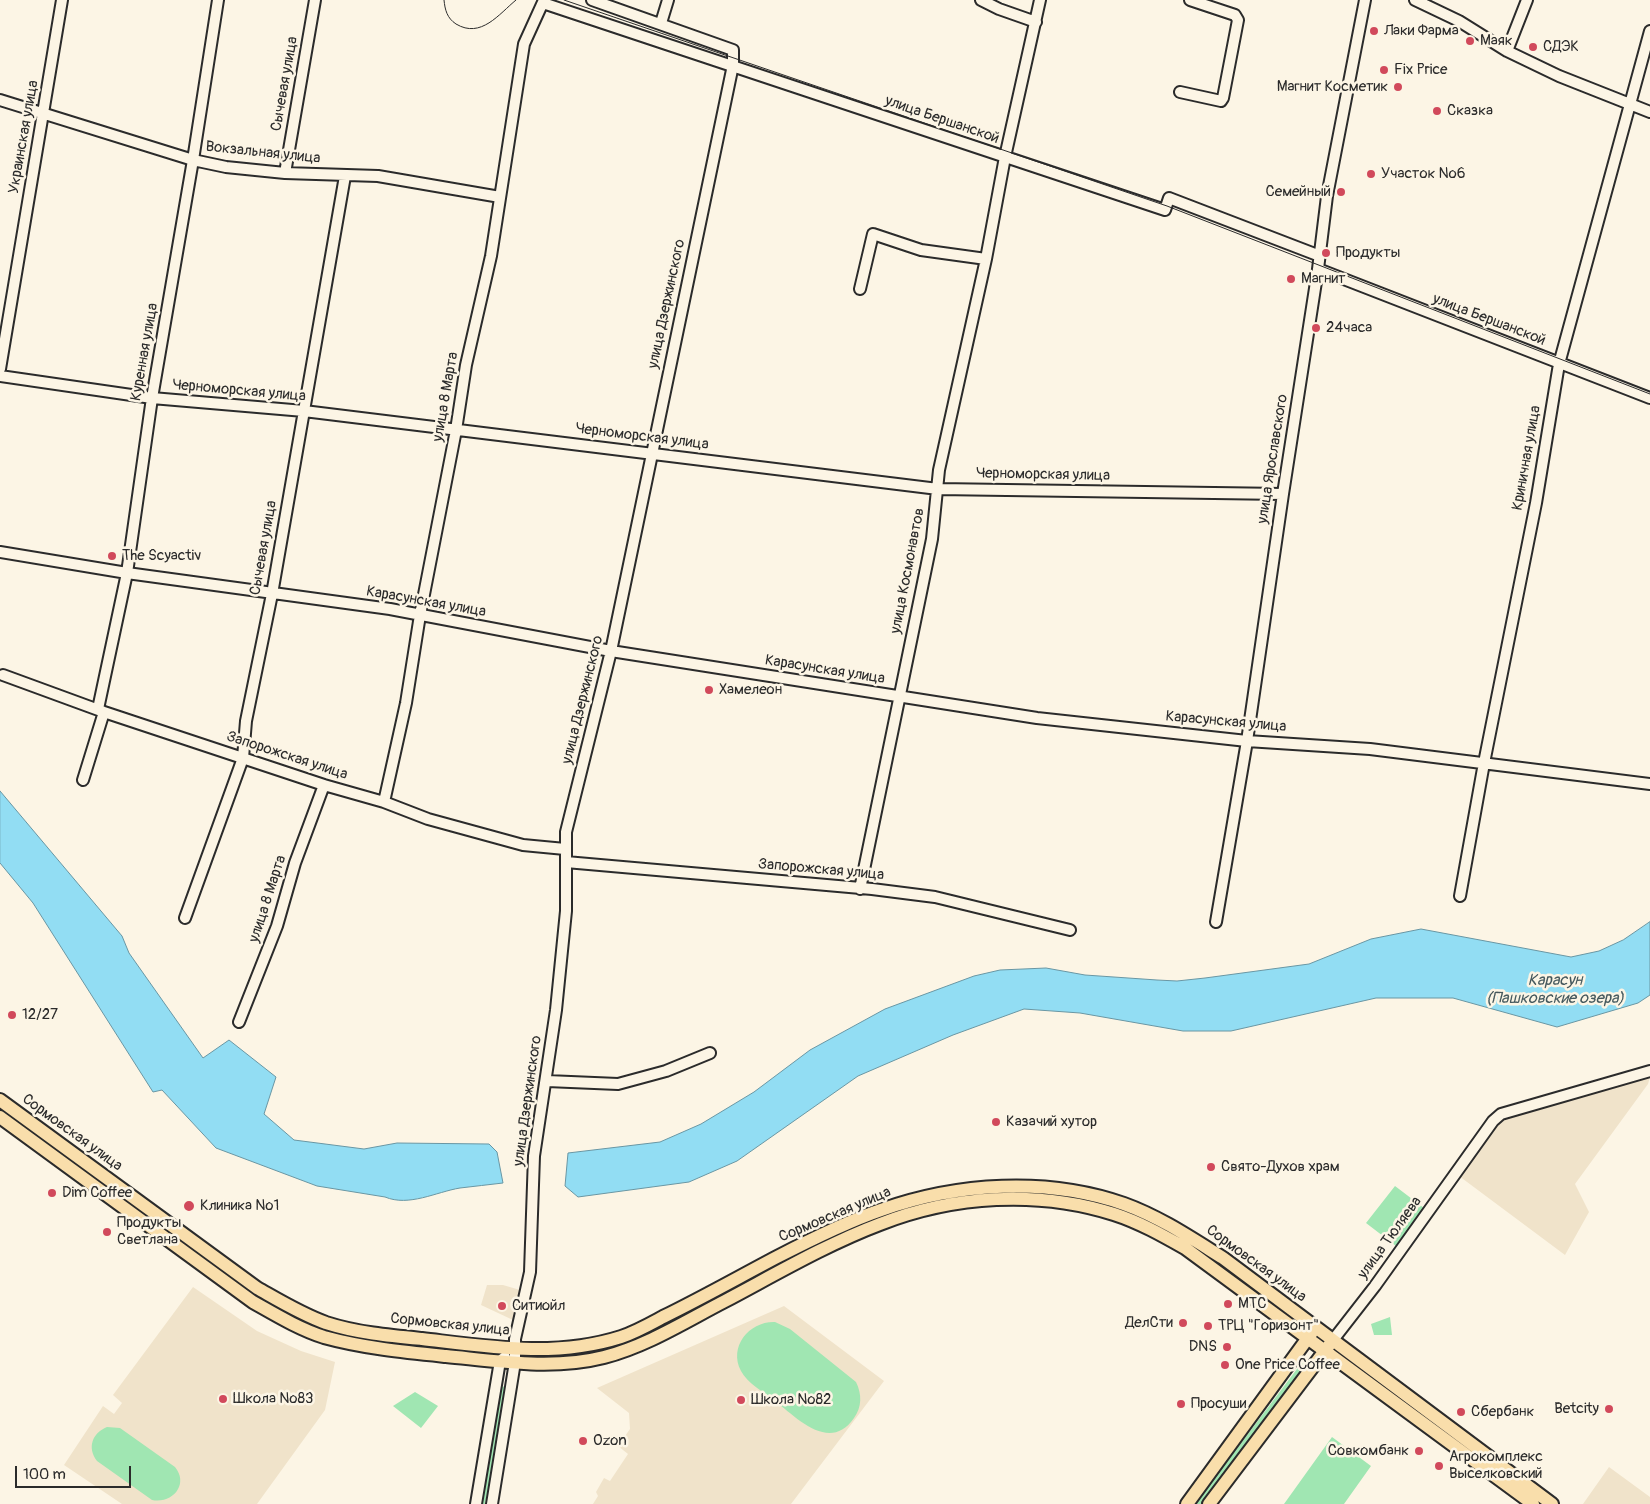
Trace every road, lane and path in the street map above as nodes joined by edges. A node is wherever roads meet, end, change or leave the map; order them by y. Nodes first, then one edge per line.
1 (62, 0) edge
2 (218, 0) edge
3 (314, 0) edge
4 (592, 0) edge
5 (668, 0) edge
6 (981, 0) edge
7 (1040, 0) edge
8 (1190, 0) edge
9 (1365, 0) edge
10 (1415, 0) edge
11 (1527, 0) edge
12 (544, 1) edge
13 (1036, 22) junction
14 (661, 23) junction
15 (1650, 31) edge
16 (1507, 51) junction
17 (733, 65) junction
18 (1180, 92) dead end
19 (0, 100) edge
20 (1629, 103) junction
21 (1650, 112) edge
22 (44, 113) junction
23 (1005, 156) junction
24 (193, 160) junction
25 (286, 173) junction
26 (345, 176) junction
27 (500, 197) junction
28 (1320, 256) junction
29 (986, 259) junction
30 (1318, 269) junction
31 (860, 289) dead end
32 (1559, 364) junction
33 (0, 369) edge
34 (0, 376) edge
35 (152, 398) junction
36 (1650, 398) edge
37 (304, 411) junction
38 (456, 430) junction
39 (651, 454) junction
40 (938, 489) junction
41 (1282, 494) junction
42 (0, 552) edge
43 (127, 573) junction
44 (272, 594) junction
45 (420, 615) junction
46 (611, 651) junction
47 (3, 675) dead end
48 (898, 697) junction
49 (101, 711) junction
50 (1248, 740) junction
51 (243, 758) junction
52 (1484, 763) junction
53 (83, 780) dead end
54 (1650, 784) edge
55 (324, 785) junction
56 (384, 802) junction
57 (565, 849) junction
58 (566, 862) junction
59 (860, 889) junction
60 (1460, 896) dead end
61 (185, 918) dead end
62 (1216, 922) dead end
63 (1070, 930) dead end
64 (239, 1022) dead end
65 (710, 1053) dead end
66 (1650, 1071) edge
67 (547, 1081) junction
68 (0, 1100) edge
69 (0, 1117) edge
70 (887, 1215) junction
71 (197, 1244) junction
72 (189, 1256) junction
73 (1312, 1332) junction
74 (1329, 1345) junction
75 (514, 1348) junction
76 (500, 1361) junction
77 (515, 1362) junction
78 (476, 1504) edge
79 (492, 1504) edge
80 (1187, 1504) edge
81 (1209, 1504) edge
82 (1533, 1504) edge
83 (1552, 1504) edge

1 - 22 street, Украинская улица
2 - 24 street, Куренная улица
3 - 25 street, Сычевая улица
4 - 14 street
5 - 14 street
6 - 13 street
7 - 13 street, улица Космонавтов
8 - 18 street
9 - 28 street, улица Ярославского
10 - 16 street
11 - 16 street
12 - 17 street, улица Бершанской
12 - 27 street, улица 8 Марта
13 - 23 street, улица Космонавтов
14 - 17 street
15 - 20 street, Криничная улица
16 - 20 street
17 - 23 street, улица Бершанской
17 - 39 street, улица Дзержинского
19 - 22 street, Вокзальная улица
20 - 21 street
20 - 32 street, Криничная улица
22 - 24 street, Вокзальная улица
22 - 33 street, Украинская улица
23 - 28 street, улица Бершанской
23 - 29 street, улица Космонавтов
24 - 25 street, Вокзальная улица
24 - 35 street, Куренная улица
25 - 26 street, Вокзальная улица
26 - 27 street, Вокзальная улица
26 - 37 street, Сычевая улица
27 - 38 street, улица 8 Марта
28 - 30 street, улица Ярославского
29 - 31 street
29 - 40 street, улица Космонавтов
30 - 32 street, улица Бершанской
30 - 41 street, улица Ярославского
32 - 36 street, улица Бершанской
32 - 52 street, Криничная улица
34 - 35 street, Черноморская улица
35 - 37 street, Черноморская улица
35 - 43 street, Куренная улица
37 - 38 street, Черноморская улица
37 - 44 street, Сычевая улица
38 - 39 street, Черноморская улица
38 - 45 street, улица 8 Марта
39 - 40 street, Черноморская улица
39 - 46 street, улица Дзержинского
40 - 41 street, Черноморская улица
40 - 48 street, улица Космонавтов
41 - 50 street, улица Ярославского
42 - 43 street, Карасунская улица
43 - 44 street, Карасунская улица
43 - 49 street, Куренная улица
44 - 45 street, Карасунская улица
44 - 51 street, Сычевая улица
45 - 46 street, Карасунская улица
45 - 56 street, улица 8 Марта
46 - 48 street, Карасунская улица
46 - 57 street, улица Дзержинского
47 - 49 street, Запорожская улица
48 - 50 street, Карасунская улица
48 - 59 street, улица Космонавтов
49 - 51 street, Запорожская улица
49 - 53 street, Куренная улица
50 - 52 street, Карасунская улица
50 - 62 street, улица Ярославского
51 - 55 street, Запорожская улица
51 - 61 street, Сычевая улица
52 - 54 street, Карасунская улица
52 - 60 street, Криничная улица
55 - 56 street, Запорожская улица
55 - 64 street, улица 8 Марта
56 - 57 street, Запорожская улица
57 - 58 street, улица Дзержинского
58 - 59 street, Запорожская улица
58 - 67 street, улица Дзержинского
59 - 63 street, Запорожская улица
65 - 67 street
66 - 74 street, улица Тюляева
67 - 75 street, улица Дзержинского
68 - 71 main road, Сормовская улица
69 - 72 main road, Сормовская улица
70 - 73 main road, Сормовская улица
70 - 75 main road, Сормовская улица
70 - 77 main road, Сормовская улица
71 - 72 main road
71 - 75 main road, Сормовская улица
72 - 76 main road, Сормовская улица
73 - 74 main road, Сормовская улица
73 - 80 main road
74 - 81 main road, улица Тюляева
74 - 82 main road, Сормовская улица
74 - 83 main road, Сормовская улица
75 - 76 street
75 - 77 street, улица Дзержинского
76 - 77 main road, Сормовская улица
76 - 78 street
77 - 79 street, улица Дзержинского

